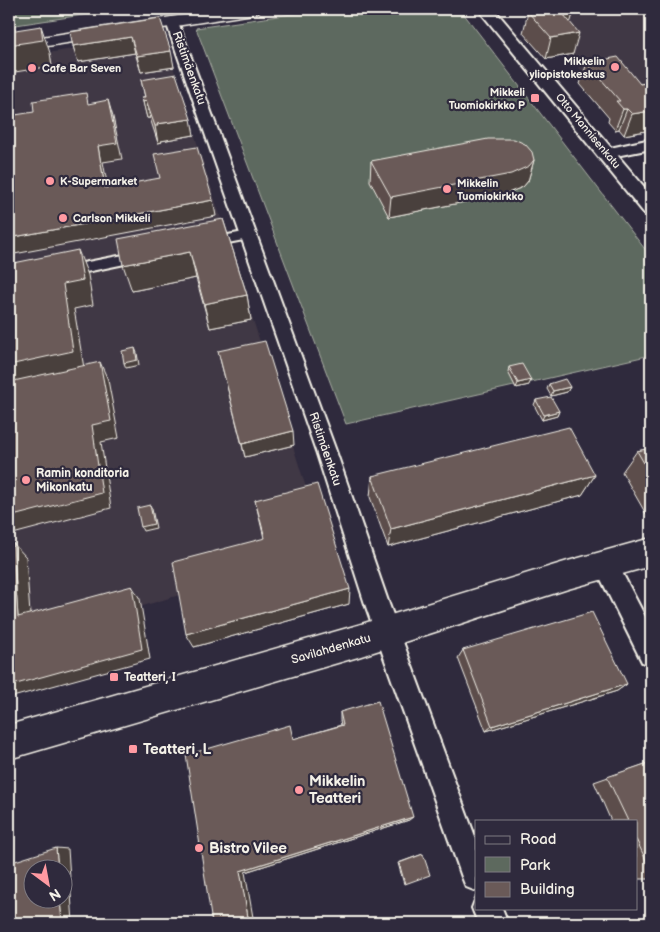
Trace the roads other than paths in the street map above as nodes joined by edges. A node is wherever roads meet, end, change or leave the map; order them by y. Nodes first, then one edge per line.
1 (253, 9) edge
2 (486, 9) edge
3 (172, 22) junction
4 (9, 47) edge
5 (651, 144) edge
6 (606, 153) junction
7 (651, 208) edge
8 (248, 235) junction
9 (191, 247) edge
10 (153, 254) edge
11 (47, 275) edge
12 (651, 552) edge
13 (606, 565) junction
14 (388, 632) junction
15 (651, 653) edge
16 (9, 742) edge
17 (475, 874) edge
18 (488, 910) edge
19 (493, 923) edge

1 - 3 main road
2 - 6 street, Otto Mannisenkatu
3 - 4 main road
3 - 8 street, Ristimäenkatu
5 - 6 street
6 - 7 street, Otto Mannisenkatu
8 - 9 street
8 - 14 street, Ristimäenkatu
10 - 11 street
12 - 13 main road, Savilahdenkatu
13 - 14 main road, Savilahdenkatu
13 - 15 street
14 - 16 main road, Savilahdenkatu
14 - 17 street, Ristimäenkatu
18 - 19 street

